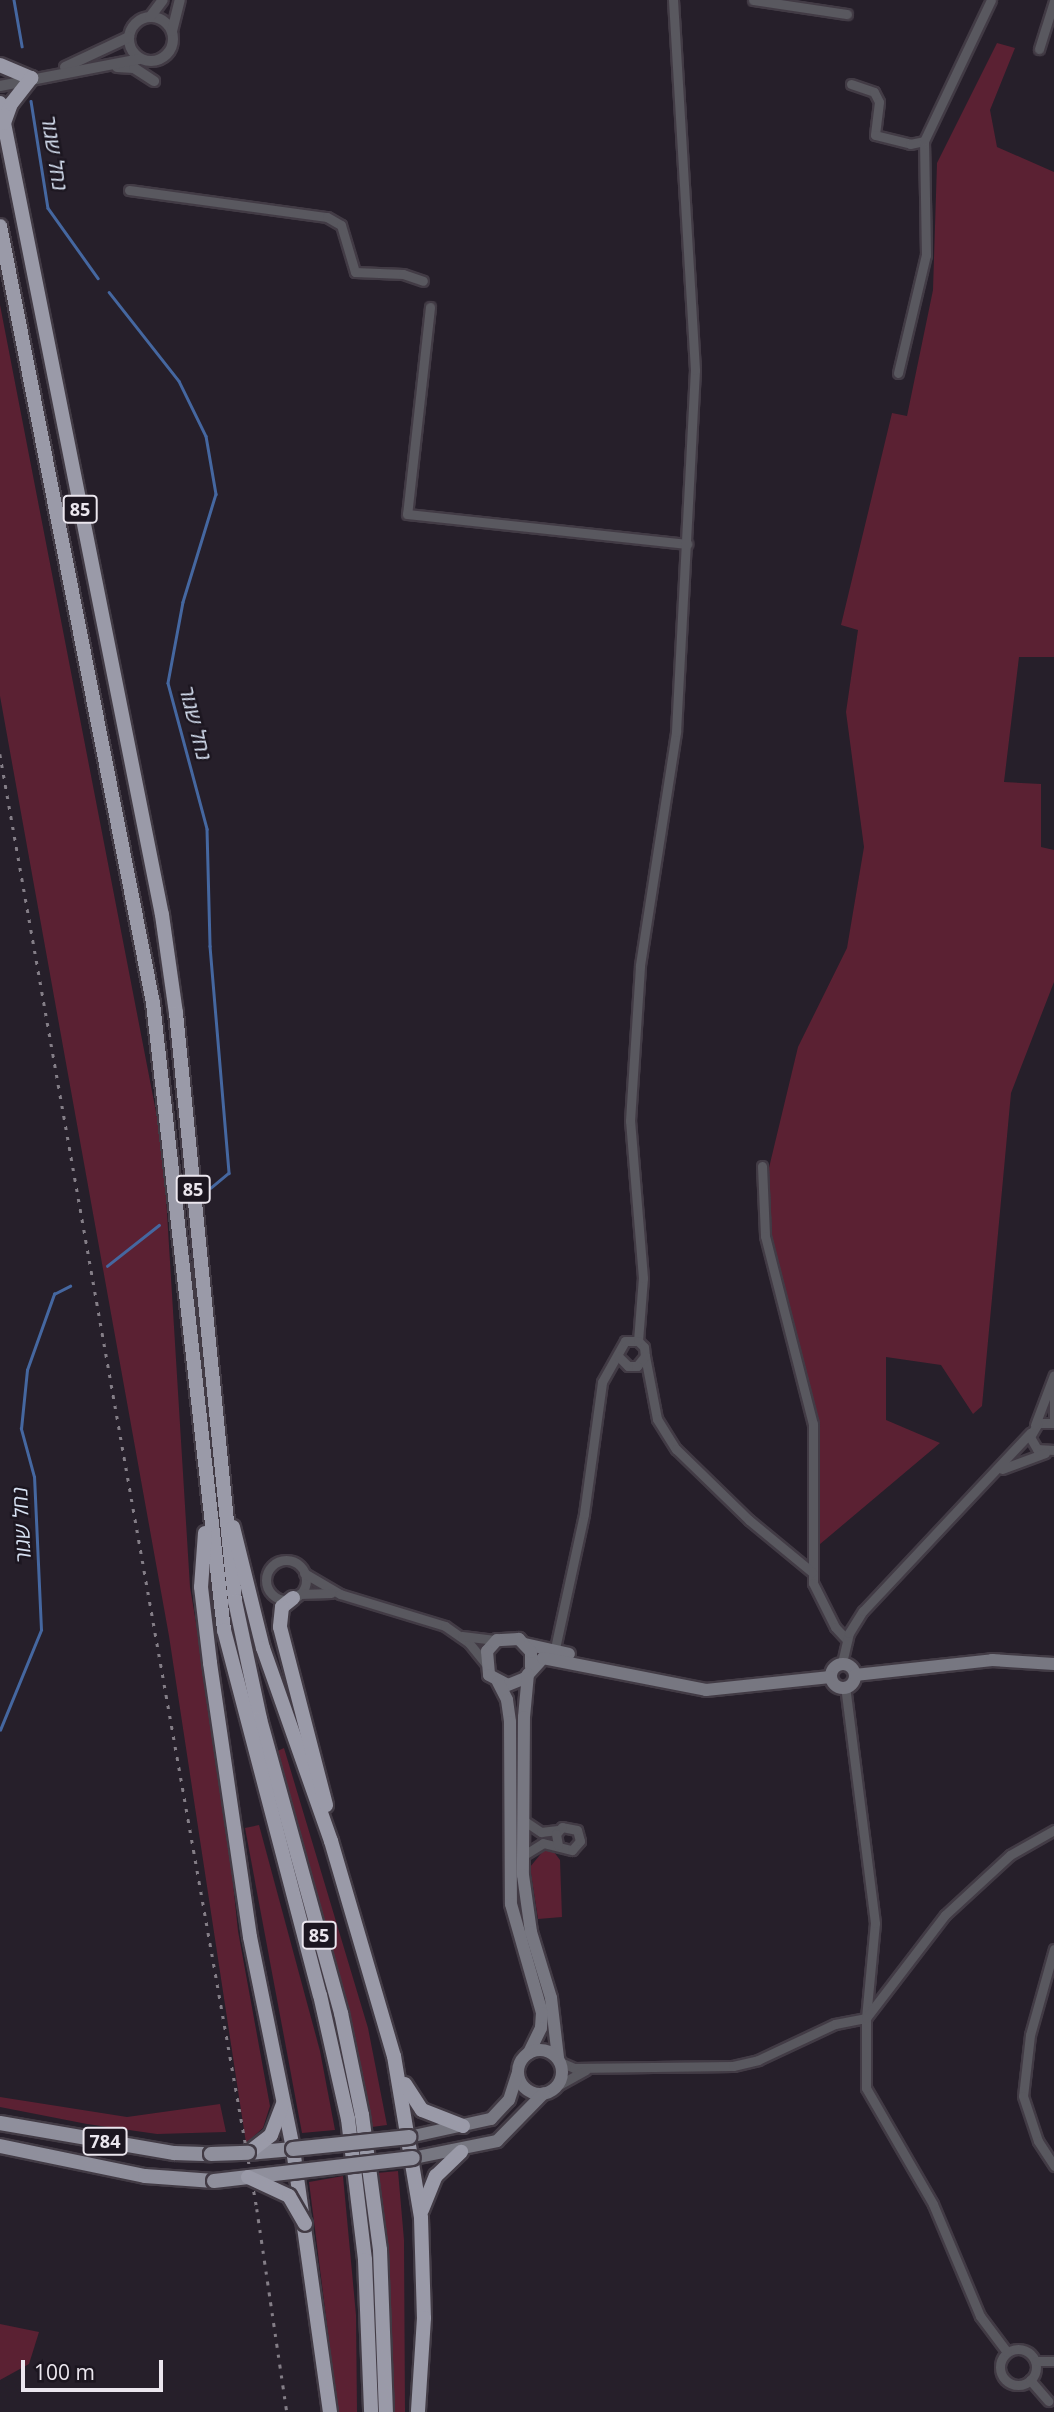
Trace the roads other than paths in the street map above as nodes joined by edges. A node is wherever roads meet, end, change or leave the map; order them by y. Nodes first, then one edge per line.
1 (163, 0) edge
2 (180, 0) edge
3 (673, 0) edge
4 (753, 0) edge
5 (991, 0) edge
6 (1054, 1) edge
7 (847, 14) dead end
8 (150, 17) junction
9 (172, 31) junction
10 (129, 37) junction
11 (1040, 49) dead end
12 (140, 59) junction
13 (0, 65) edge
14 (90, 67) junction
15 (53, 72) junction
16 (31, 78) junction
17 (153, 81) dead end
18 (852, 84) dead end
19 (0, 86) edge
20 (0, 103) edge
21 (4, 125) junction
22 (924, 141) junction
23 (128, 190) dead end
24 (0, 226) edge
25 (423, 281) dead end
26 (430, 307) dead end
27 (898, 373) dead end
28 (687, 544) junction
29 (762, 1166) dead end
30 (638, 1341) junction
31 (645, 1356) junction
32 (619, 1357) junction
33 (1054, 1376) edge
34 (1054, 1391) edge
35 (1054, 1422) edge
36 (1033, 1429) junction
37 (1051, 1451) edge
38 (218, 1463) junction
39 (998, 1471) junction
40 (208, 1504) junction
41 (812, 1572) junction
42 (304, 1573) junction
43 (340, 1594) junction
44 (296, 1596) junction
45 (460, 1636) junction
46 (497, 1640) junction
47 (847, 1640) junction
48 (526, 1644) junction
49 (554, 1654) junction
50 (485, 1663) junction
51 (842, 1663) junction
52 (1054, 1664) edge
53 (530, 1670) junction
54 (855, 1675) junction
55 (831, 1677) junction
56 (498, 1682) junction
57 (845, 1688) junction
58 (522, 1819) junction
59 (558, 1830) junction
60 (1054, 1830) edge
61 (331, 1841) junction
62 (558, 1845) junction
63 (522, 1858) junction
64 (1054, 1949) edge
65 (866, 2018) junction
66 (392, 2049) junction
67 (529, 2053) junction
68 (559, 2060) junction
69 (595, 2067) junction
70 (518, 2072) junction
71 (557, 2086) junction
72 (544, 2093) junction
73 (284, 2099) junction
74 (0, 2123) edge
75 (463, 2126) junction
76 (409, 2137) junction
77 (0, 2146) edge
78 (293, 2149) junction
79 (461, 2152) junction
80 (248, 2153) junction
81 (413, 2158) junction
82 (1054, 2166) edge
83 (297, 2171) junction
84 (248, 2177) junction
85 (421, 2218) junction
86 (305, 2224) junction
87 (1007, 2352) junction
88 (1035, 2361) junction
89 (1054, 2361) edge
90 (1030, 2380) junction
91 (1048, 2401) dead end
92 (330, 2412) edge
93 (371, 2412) edge
94 (386, 2412) edge
95 (418, 2412) edge

1 - 8 street
2 - 9 street
3 - 28 street
4 - 7 street
5 - 22 street
6 - 11 street
8 - 9 street
8 - 10 street
9 - 12 street
10 - 12 street
10 - 15 street
12 - 14 street
13 - 16 highway
14 - 15 street
14 - 17 street
15 - 16 street
16 - 19 street
16 - 21 highway
18 - 22 street
20 - 21 highway, 85
21 - 38 highway, 85
22 - 27 street
23 - 25 street
24 - 40 highway, 85
26 - 28 street
28 - 30 street
29 - 41 street
30 - 31 street
30 - 32 street
31 - 32 street
31 - 41 street
32 - 49 street
33 - 36 street
34 - 35 street
35 - 36 street
36 - 37 street
36 - 39 street
37 - 39 street
38 - 61 highway
38 - 94 highway, 85
39 - 47 street
40 - 73 highway
40 - 93 highway, 85
41 - 47 street
42 - 43 street
42 - 44 street
42 - 44 street
43 - 44 street
43 - 45 street
44 - 61 highway
45 - 46 street
45 - 50 street
46 - 48 main road
46 - 50 main road
47 - 51 street
48 - 49 main road
48 - 53 main road
49 - 53 main road
49 - 55 main road
50 - 56 main road
51 - 54 main road
51 - 55 main road
52 - 54 main road
53 - 56 main road
53 - 58 main road
54 - 57 main road
55 - 57 main road
56 - 67 main road, 784
57 - 65 street
58 - 59 street
58 - 63 main road
59 - 62 street
59 - 62 street
60 - 65 street
61 - 66 highway
62 - 63 street
63 - 68 main road
64 - 82 street
65 - 69 street
65 - 87 street
66 - 75 highway
66 - 76 highway
67 - 68 main road
67 - 70 main road, 784
68 - 69 street
68 - 71 main road
69 - 71 street
70 - 72 main road
70 - 75 main road, 784
71 - 72 main road, 784
72 - 79 main road, 784
73 - 78 highway
73 - 80 highway
74 - 80 main road, 784, bridge
75 - 76 main road, 784
76 - 78 main road, 784, bridge
76 - 81 highway
77 - 84 main road, 784, bridge
78 - 80 main road, 784
78 - 83 highway
79 - 81 main road, 784
79 - 85 highway
81 - 83 main road, 784, bridge
81 - 85 highway
83 - 84 main road, 784, bridge
83 - 86 highway, bridge
84 - 86 highway, bridge
85 - 95 highway
86 - 92 highway
87 - 88 street
87 - 90 street
88 - 89 street
88 - 90 street
90 - 91 street

